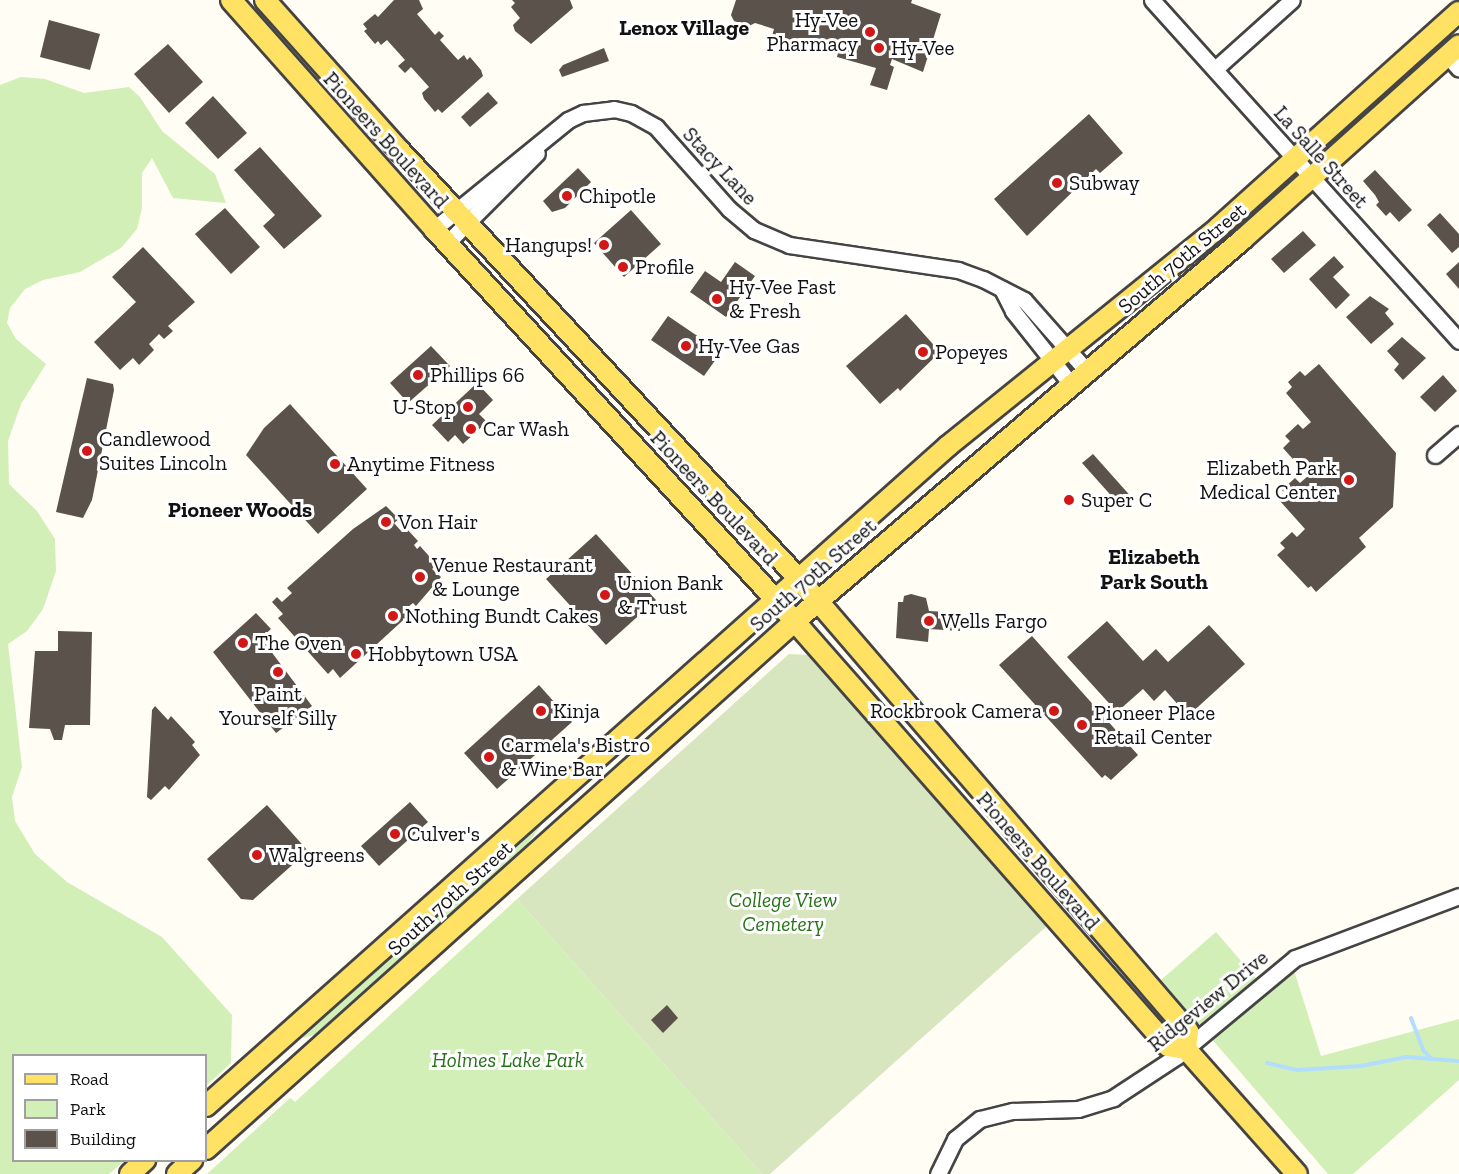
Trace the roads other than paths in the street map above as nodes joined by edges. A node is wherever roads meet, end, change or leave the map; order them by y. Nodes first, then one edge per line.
1 (231, 0) edge
2 (265, 0) edge
3 (1152, 0) edge
4 (1292, 0) edge
5 (1459, 12) edge
6 (1455, 56) edge
7 (1215, 69) junction
8 (1294, 160) junction
9 (1311, 178) junction
10 (462, 218) junction
11 (440, 236) junction
12 (1002, 289) junction
13 (1459, 340) edge
14 (1068, 349) junction
15 (1052, 362) junction
16 (1086, 370) junction
17 (1070, 384) junction
18 (1459, 434) edge
19 (1435, 455) dead end
20 (798, 578) junction
21 (775, 599) junction
22 (818, 601) junction
23 (795, 621) junction
24 (1459, 896) edge
25 (1186, 1049) junction
26 (207, 1105) edge
27 (207, 1148) edge
28 (144, 1162) edge
29 (191, 1162) edge
30 (130, 1174) edge
31 (177, 1174) edge
32 (938, 1174) edge
33 (1297, 1174) edge

1 - 11 main road, Pioneers Boulevard
2 - 10 main road, Pioneers Boulevard
3 - 7 street, La Salle Street
4 - 7 street
5 - 8 main road, South 70th Street
6 - 9 main road, South 70th Street
7 - 8 street, La Salle Street
8 - 9 street, La Salle Street
8 - 14 main road, South 70th Street
9 - 13 street, La Salle Street
9 - 16 main road, South 70th Street
10 - 11 street, Stacy Lane
10 - 12 street, Stacy Lane
10 - 20 main road, Pioneers Boulevard
11 - 21 main road, Pioneers Boulevard
12 - 14 street, Stacy Lane
12 - 15 street
14 - 15 main road, South 70th Street
14 - 16 street, Stacy Lane
15 - 17 street
15 - 20 main road, South 70th Street
16 - 17 main road, South 70th Street
17 - 22 main road, South 70th Street
18 - 19 street
20 - 21 main road, South 70th Street
20 - 22 main road, Pioneers Boulevard
21 - 23 main road, Pioneers Boulevard
21 - 26 main road, South 70th Street
22 - 23 main road, South 70th Street
22 - 25 main road, Pioneers Boulevard
23 - 25 main road, Pioneers Boulevard
23 - 27 main road, South 70th Street
24 - 25 street, Ridgeview Drive
25 - 32 street, Ridgeview Drive
25 - 33 main road, Pioneers Boulevard
28 - 30 main road
29 - 31 main road

